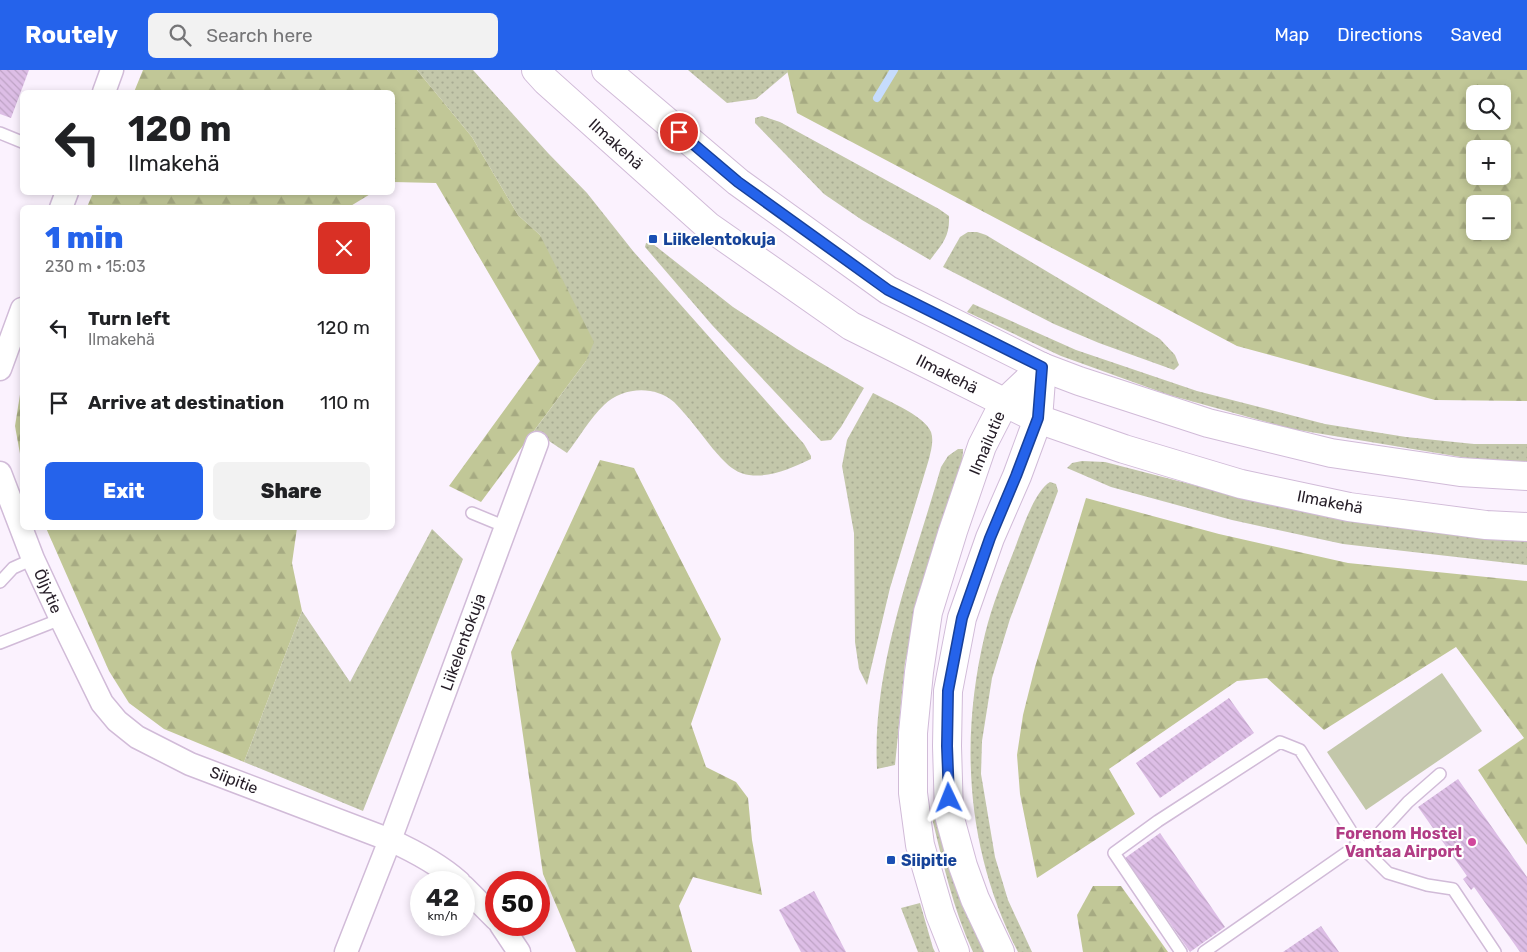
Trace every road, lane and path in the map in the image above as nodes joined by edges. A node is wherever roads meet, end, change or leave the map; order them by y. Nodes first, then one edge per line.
1 (112, 70) edge
2 (536, 70) edge
3 (606, 70) edge
4 (105, 90) edge
5 (0, 133) edge
6 (20, 141) edge
7 (20, 314) edge
8 (1042, 367) junction
9 (0, 369) edge
10 (1004, 403) junction
11 (1038, 418) junction
12 (537, 443) dead end
13 (0, 473) edge
14 (1527, 476) edge
15 (472, 513) dead end
16 (20, 525) edge
17 (506, 527) junction
18 (1527, 527) edge
19 (22, 530) edge
20 (33, 559) junction
21 (0, 582) edge
22 (61, 619) junction
23 (0, 643) edge
24 (1440, 774) dead end
25 (390, 840) junction
26 (1361, 847) junction
27 (444, 871) edge
28 (475, 898) edge
29 (485, 908) edge
30 (508, 936) edge
31 (346, 952) edge
32 (519, 952) edge
33 (955, 952) edge
34 (1000, 952) edge
35 (1181, 952) edge
36 (1204, 952) edge
37 (1495, 952) edge

1 - 4 street
2 - 10 main road, Ilmakehä
3 - 8 main road
5 - 6 lane
7 - 9 street
8 - 10 main road, Ilmailutie
8 - 11 main road
8 - 14 main road
10 - 11 main road, Ilmakehä
10 - 33 main road, Ilmailutie
11 - 18 main road, Ilmakehä
11 - 34 main road
12 - 17 street, Liikelentokuja
13 - 16 street, Öljytie
15 - 17 lane
17 - 25 street, Liikelentokuja
19 - 20 street, Öljytie
20 - 21 lane, Öljytie
20 - 22 street, Öljytie
22 - 23 lane, Öljytie
22 - 25 street, Siipitie
24 - 26 lane
25 - 27 street, Siipitie
25 - 31 street, Liikelentokuja
26 - 35 lane
26 - 36 lane
26 - 37 lane
28 - 29 street
30 - 32 street

